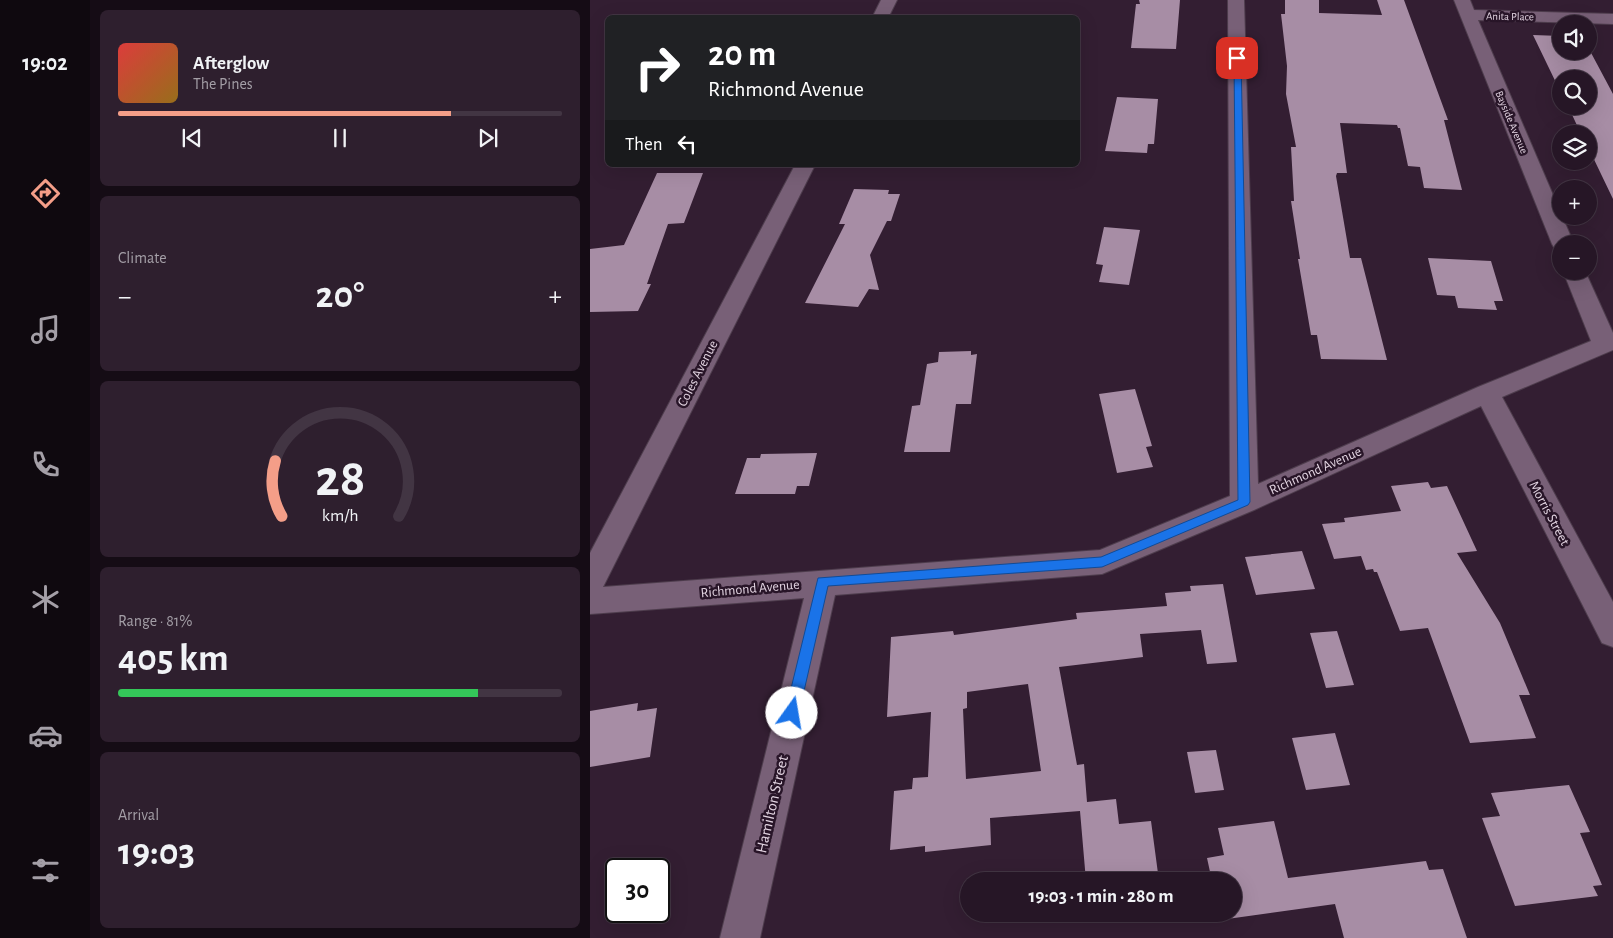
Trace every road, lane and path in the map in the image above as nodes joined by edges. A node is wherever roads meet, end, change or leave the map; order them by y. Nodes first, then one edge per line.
1 (889, 0) edge
2 (1236, 0) edge
3 (1465, 8) edge
4 (882, 15) edge
5 (1613, 19) edge
6 (803, 167) edge
7 (1559, 235) edge
8 (1578, 280) edge
9 (1609, 343) edge
10 (1487, 393) junction
11 (1244, 502) junction
12 (590, 582) edge
13 (823, 582) junction
14 (590, 601) edge
15 (1613, 633) edge
16 (740, 938) edge

1 - 4 street
2 - 11 street
3 - 5 street, Anita Place
3 - 7 street, Bayside Avenue
6 - 12 street, Coles Avenue
8 - 9 street
9 - 10 street, Richmond Avenue
10 - 11 street, Richmond Avenue
10 - 15 street, Morris Street
11 - 13 street, Richmond Avenue
13 - 14 street, Richmond Avenue
13 - 16 street, Hamilton Street

